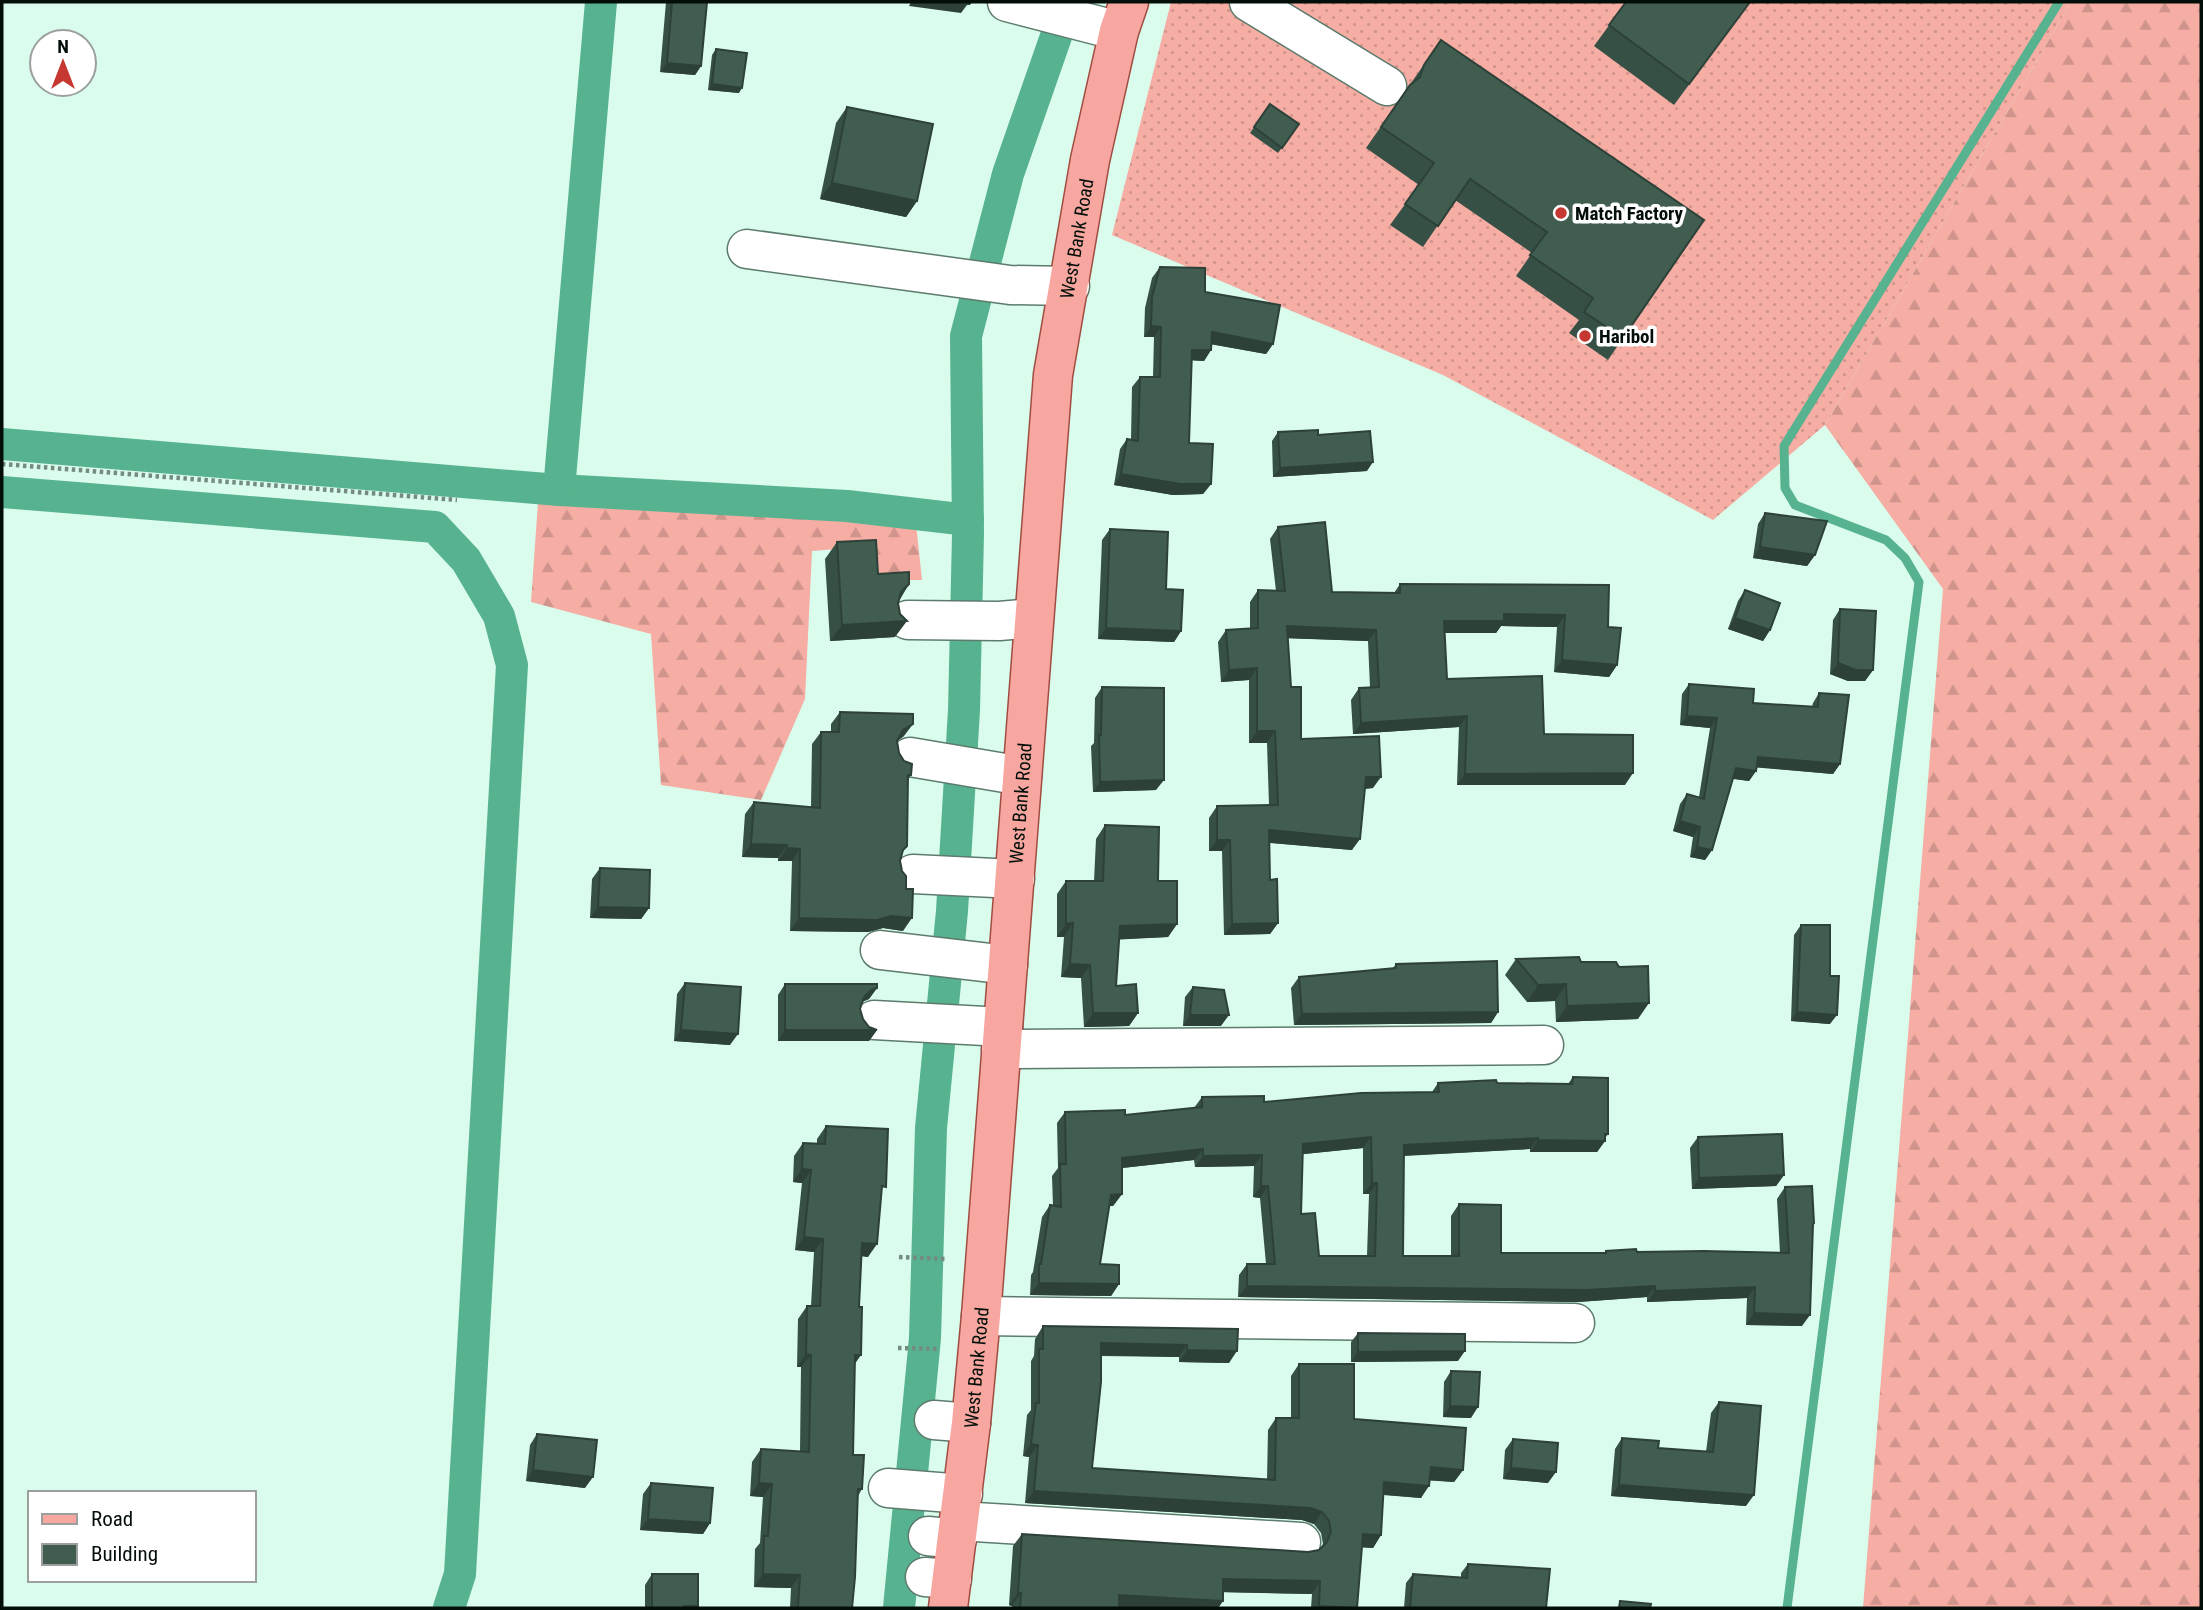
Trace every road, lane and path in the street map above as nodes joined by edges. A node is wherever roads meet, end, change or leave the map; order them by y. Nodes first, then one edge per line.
1 (1250, 2) edge
2 (1023, 6) edge
3 (1112, 18) edge
4 (1387, 86) dead end
5 (747, 249) dead end
6 (1070, 286) junction
7 (2, 464) edge
8 (457, 500) dead end
9 (1016, 619) junction
10 (923, 620) dead end
11 (920, 760) dead end
12 (1006, 773) junction
13 (924, 874) dead end
14 (999, 878) junction
15 (880, 950) dead end
16 (995, 963) junction
17 (874, 1020) dead end
18 (992, 1034) junction
19 (1544, 1045) dead end
20 (899, 1257) dead end
21 (947, 1259) dead end
22 (981, 1316) junction
23 (1575, 1323) dead end
24 (898, 1348) dead end
25 (938, 1349) dead end
26 (934, 1420) dead end
27 (971, 1423) junction
28 (888, 1488) dead end
29 (947, 1516) junction
30 (1301, 1542) dead end
31 (941, 1588) edge

1 - 4 lane
2 - 3 lane
3 - 6 main road, West Bank Road
5 - 6 lane
6 - 9 main road, West Bank Road
7 - 8 path
9 - 10 lane
9 - 12 main road, West Bank Road
11 - 12 lane
12 - 14 main road, West Bank Road
13 - 14 lane
14 - 16 main road, West Bank Road
15 - 16 lane
16 - 18 main road, West Bank Road
17 - 18 lane
18 - 19 lane
18 - 22 main road, West Bank Road
20 - 21 path
22 - 23 lane
22 - 27 main road, West Bank Road
24 - 25 path
26 - 27 lane
27 - 29 main road, West Bank Road
28 - 29 lane
29 - 30 lane
29 - 31 main road, West Bank Road

